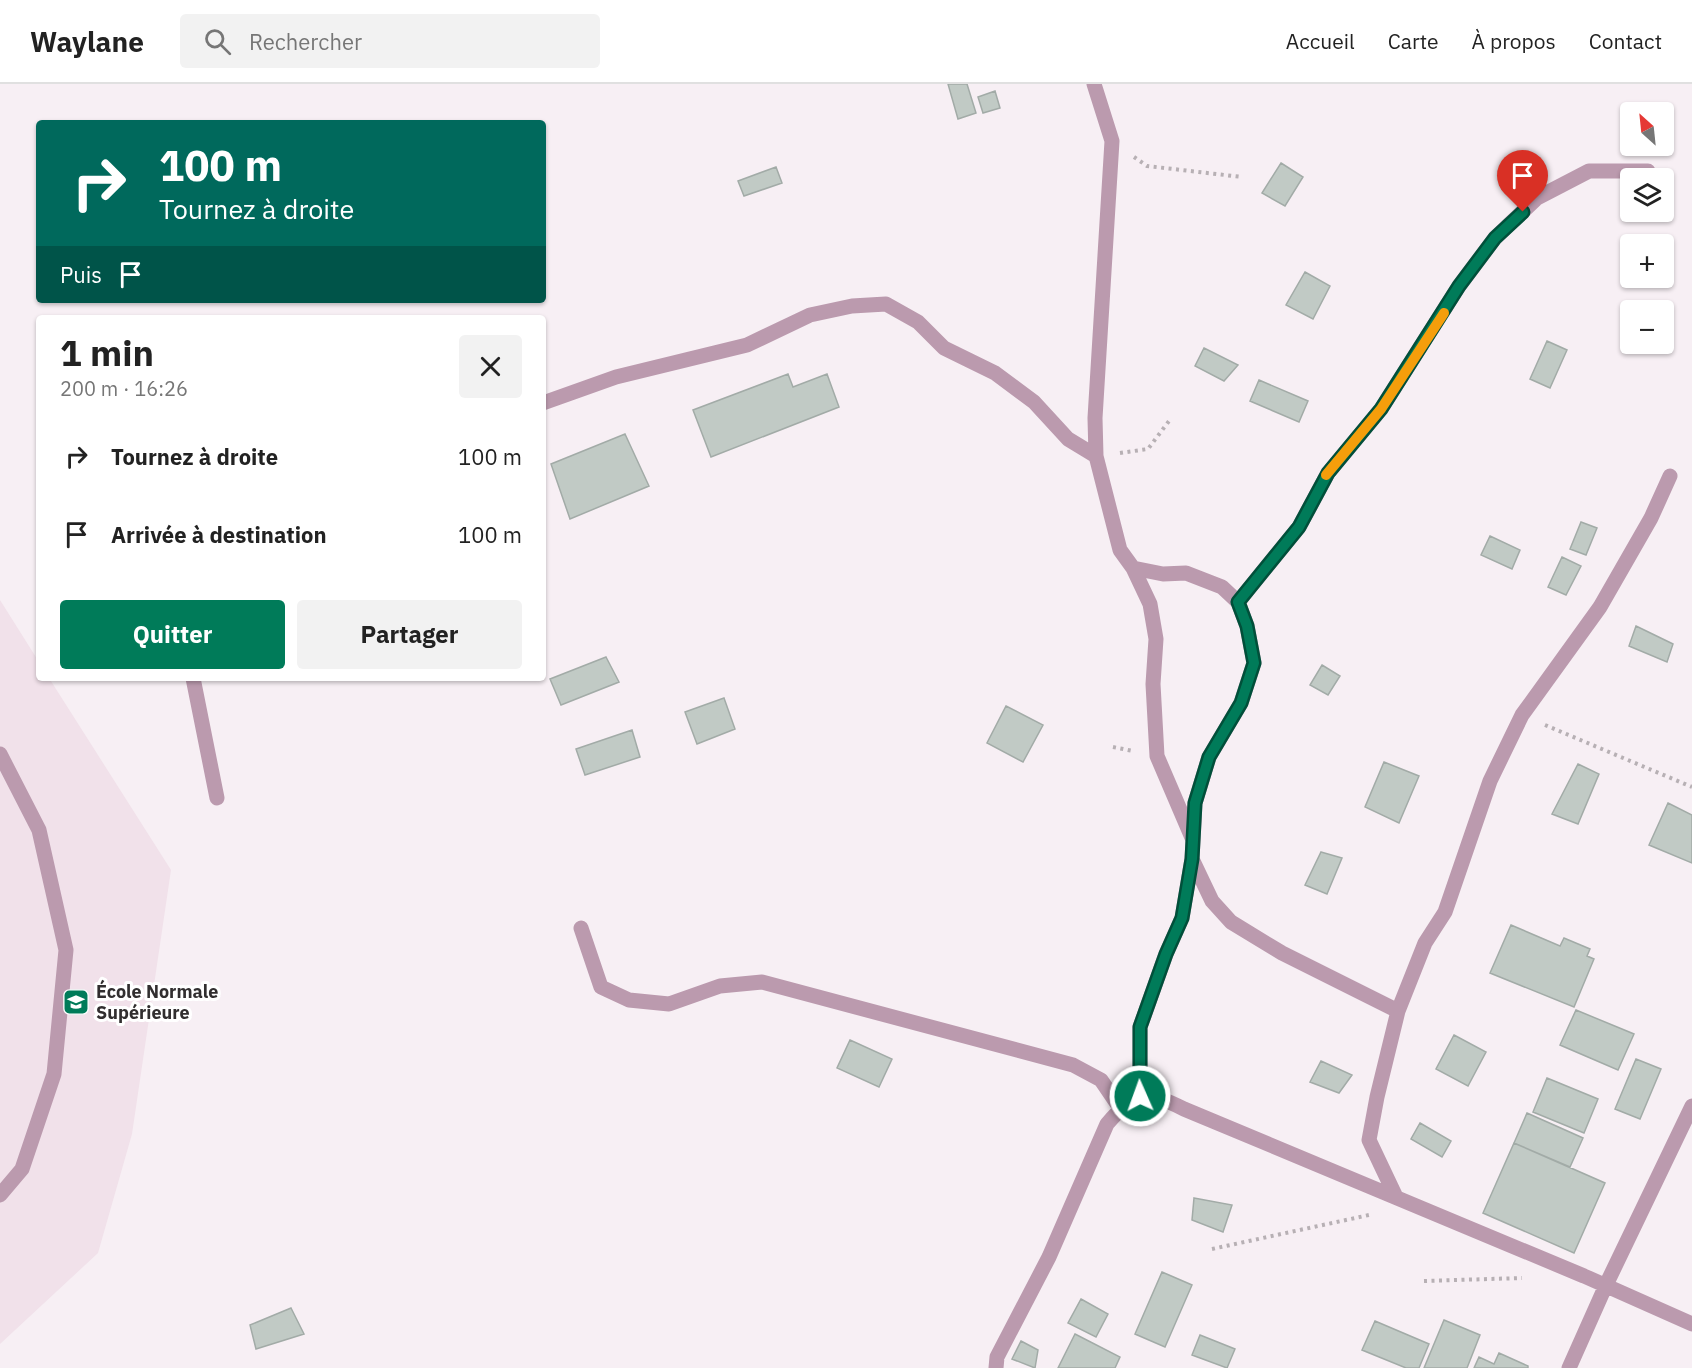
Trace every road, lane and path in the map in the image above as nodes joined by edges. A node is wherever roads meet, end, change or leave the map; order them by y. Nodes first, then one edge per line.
1 (1094, 84) edge
2 (1112, 141) junction
3 (1620, 171) edge
4 (1242, 177) dead end
5 (546, 402) edge
6 (1169, 421) dead end
7 (1096, 456) junction
8 (1670, 476) dead end
9 (1133, 568) junction
10 (1238, 602) junction
11 (194, 681) edge
12 (1522, 715) junction
13 (0, 754) edge
14 (1692, 787) edge
15 (217, 798) dead end
16 (1193, 840) junction
17 (1192, 859) junction
18 (581, 928) dead end
19 (1398, 1011) junction
20 (1140, 1096) junction
21 (1692, 1106) edge
22 (1120, 1108) junction
23 (0, 1195) edge
24 (1396, 1197) junction
25 (1414, 1205) junction
26 (1212, 1249) dead end
27 (1527, 1278) dead end
28 (1424, 1281) dead end
29 (1606, 1285) junction
30 (1692, 1324) edge
31 (996, 1368) edge
32 (1569, 1368) edge

1 - 2 street
2 - 4 path
2 - 7 street
3 - 10 street
5 - 7 street
6 - 7 path
7 - 9 street
8 - 12 street
9 - 10 street
9 - 16 street
10 - 16 street
11 - 15 street
12 - 14 path
12 - 19 street
13 - 23 street
16 - 17 street
17 - 19 street
17 - 20 street
18 - 22 street
19 - 24 street
20 - 22 street
20 - 24 street
21 - 29 street
22 - 31 street
24 - 25 street
25 - 26 path
25 - 29 street
27 - 28 path
29 - 30 street
29 - 32 street

